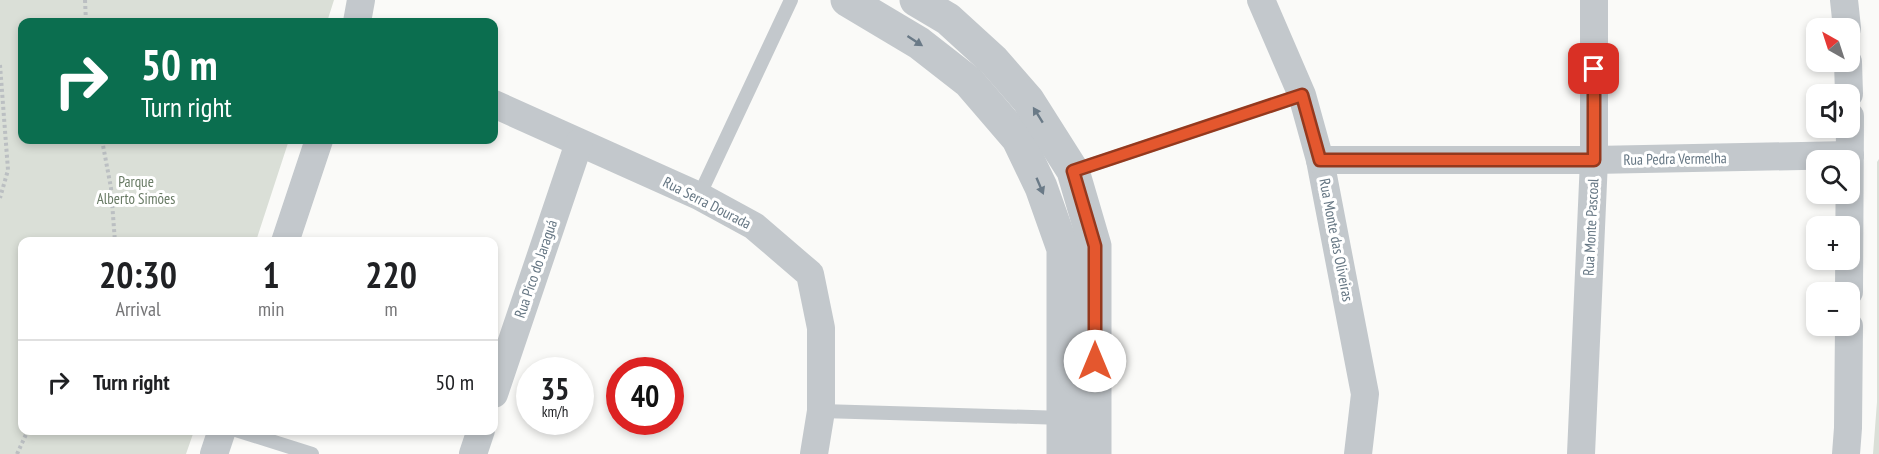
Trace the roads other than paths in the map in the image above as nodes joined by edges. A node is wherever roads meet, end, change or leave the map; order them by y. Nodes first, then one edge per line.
1 (361, 0) edge
2 (791, 0) edge
3 (847, 0) edge
4 (916, 0) edge
5 (1261, 0) edge
6 (1594, 0) edge
7 (1844, 0) edge
8 (879, 8) edge
9 (358, 18) edge
10 (1846, 18) edge
11 (1302, 95) junction
12 (498, 106) edge
13 (579, 143) junction
14 (318, 144) edge
15 (1806, 156) edge
16 (1320, 160) junction
17 (1594, 160) junction
18 (1073, 171) junction
19 (699, 196) junction
20 (1850, 204) edge
21 (287, 237) edge
22 (1849, 282) edge
23 (1849, 336) edge
24 (498, 382) edge
25 (821, 411) junction
26 (1064, 418) junction
27 (220, 435) edge
28 (252, 435) edge
29 (479, 435) edge
30 (214, 454) edge
31 (312, 454) edge
32 (473, 454) edge
33 (814, 454) edge
34 (1064, 454) edge
35 (1095, 454) edge
36 (1358, 454) edge
37 (1581, 454) edge
38 (1846, 454) edge

1 - 9 street
2 - 19 lane
3 - 8 street
18 -> 4 street
5 - 11 street, Rua Monte das Oliveiras
6 - 17 street, Rua Monte Pascoal
7 - 10 street
8 -> 26 street
11 - 16 street, Rua Monte das Oliveiras
11 - 18 lane
12 - 13 street, Rua Serra Dourada
13 - 19 street, Rua Serra Dourada
13 - 24 street, Rua Pico do Jaraguá
14 - 21 street
15 - 17 street, Rua Pedra Vermelha
16 - 17 street, Rua Pedra Vermelha
16 - 36 street, Rua Monte das Oliveiras
17 - 37 street, Rua Monte Pascoal
18 - 35 street
19 - 25 street, Rua Serra Dourada
20 - 22 street
23 - 38 street
25 - 26 lane
25 - 33 street, Rua Serra Dourada
26 - 34 street
27 - 30 street
28 - 31 lane
29 - 32 street

